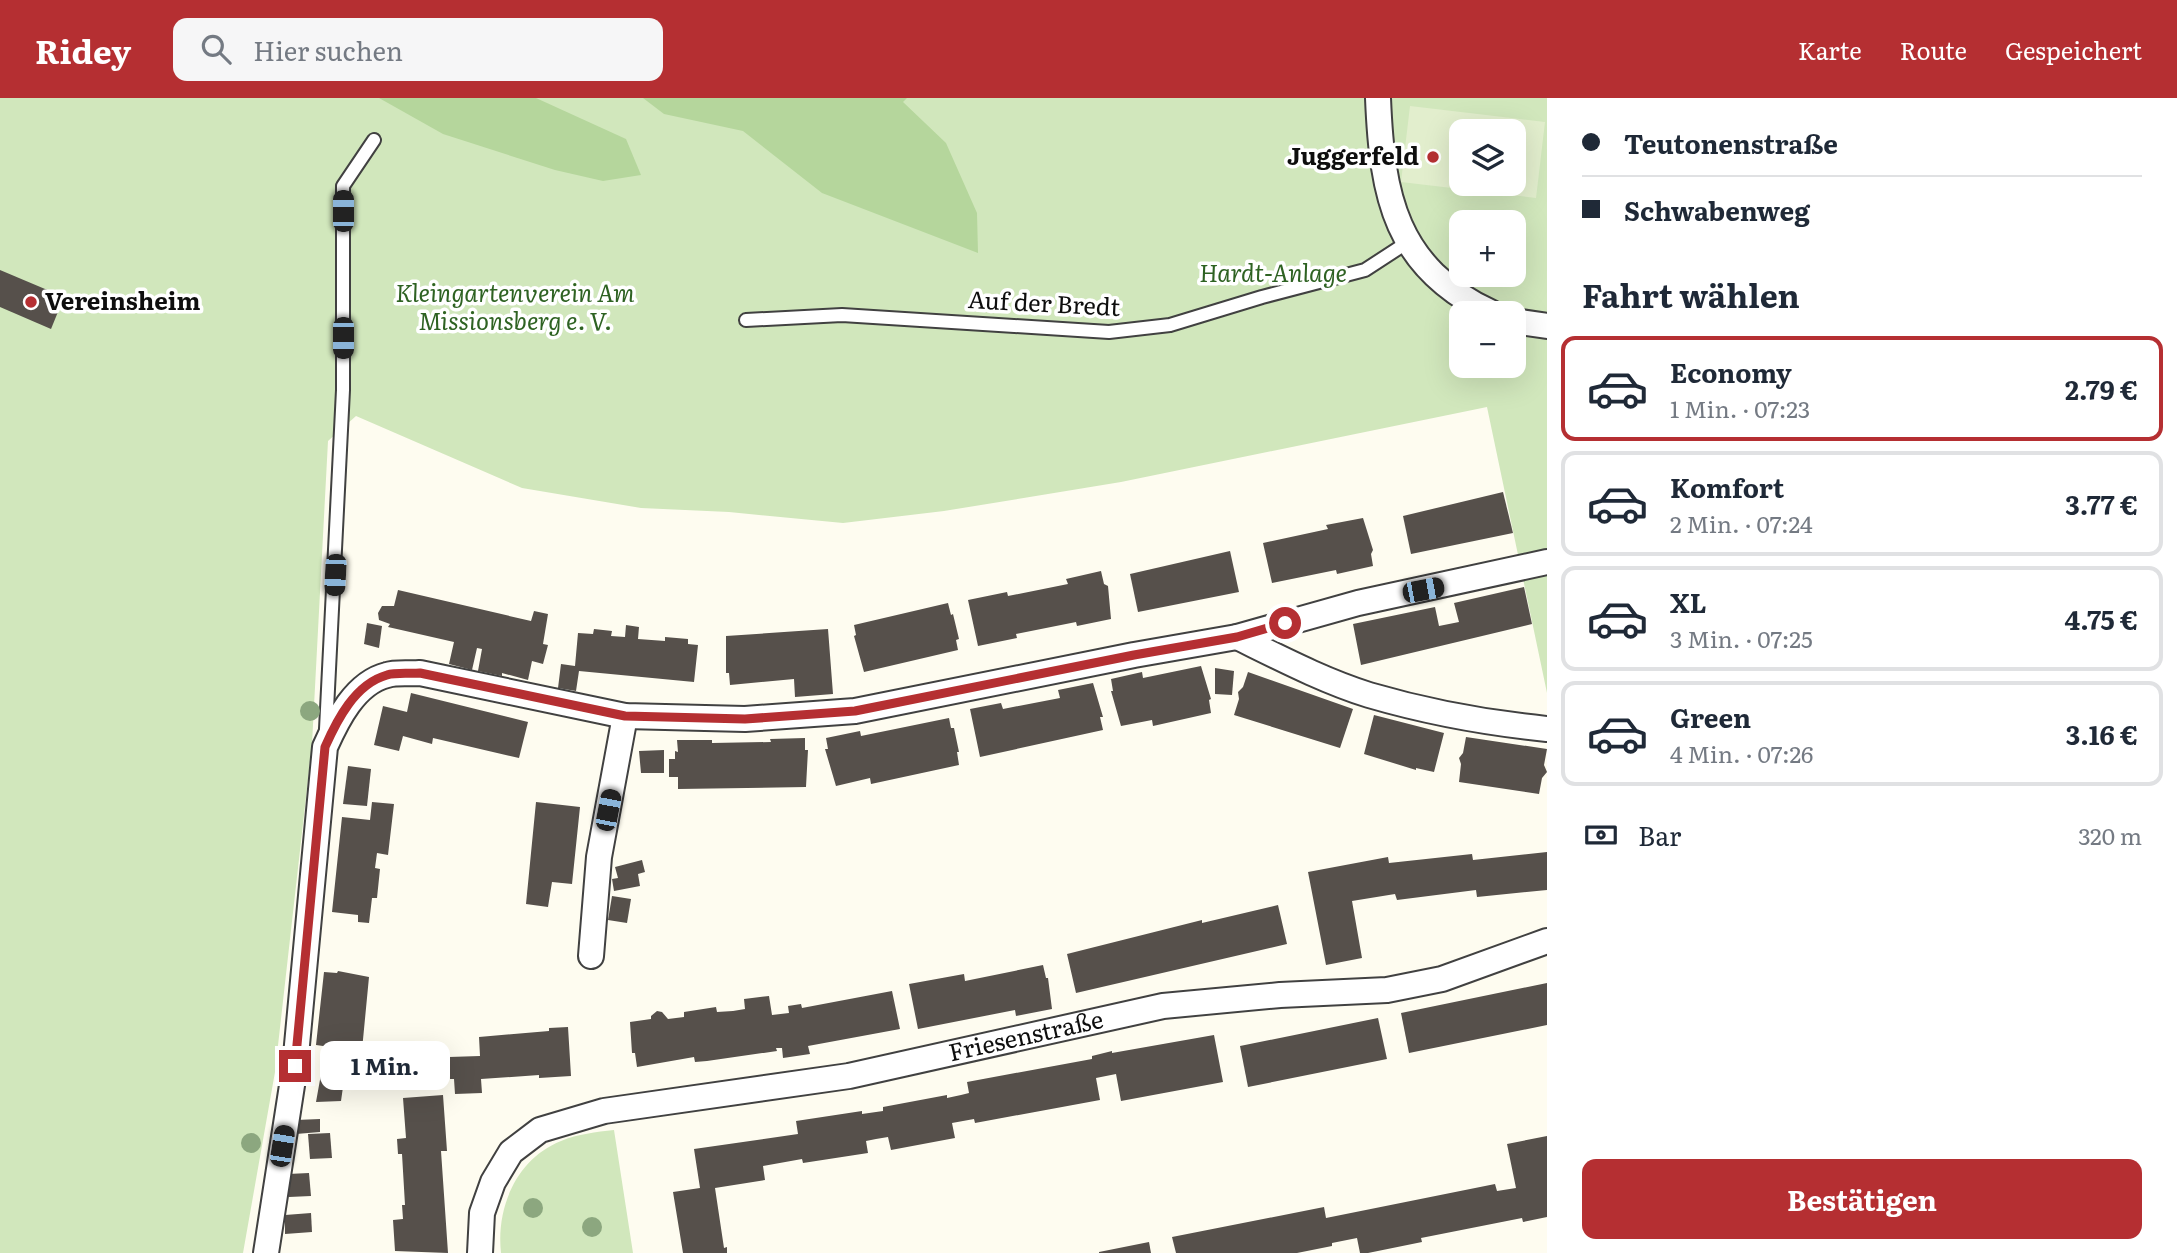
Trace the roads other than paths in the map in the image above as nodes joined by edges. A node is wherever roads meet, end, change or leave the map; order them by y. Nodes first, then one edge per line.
1 (1378, 98) edge
2 (374, 141) dead end
3 (1408, 242) junction
4 (1467, 301) edge
5 (746, 320) dead end
6 (1526, 323) edge
7 (1547, 326) edge
8 (1547, 562) edge
9 (1237, 637) junction
10 (625, 716) junction
11 (1547, 730) edge
12 (325, 747) junction
13 (1547, 941) edge
14 (591, 956) dead end
15 (266, 1253) edge
16 (480, 1253) edge

1 - 3 street
2 - 12 lane
3 - 4 street
3 - 5 lane, Auf der Bredt
6 - 7 street
8 - 9 street
9 - 10 street
9 - 11 street
10 - 12 street
10 - 14 street
12 - 15 street
13 - 16 street, Friesenstraße

